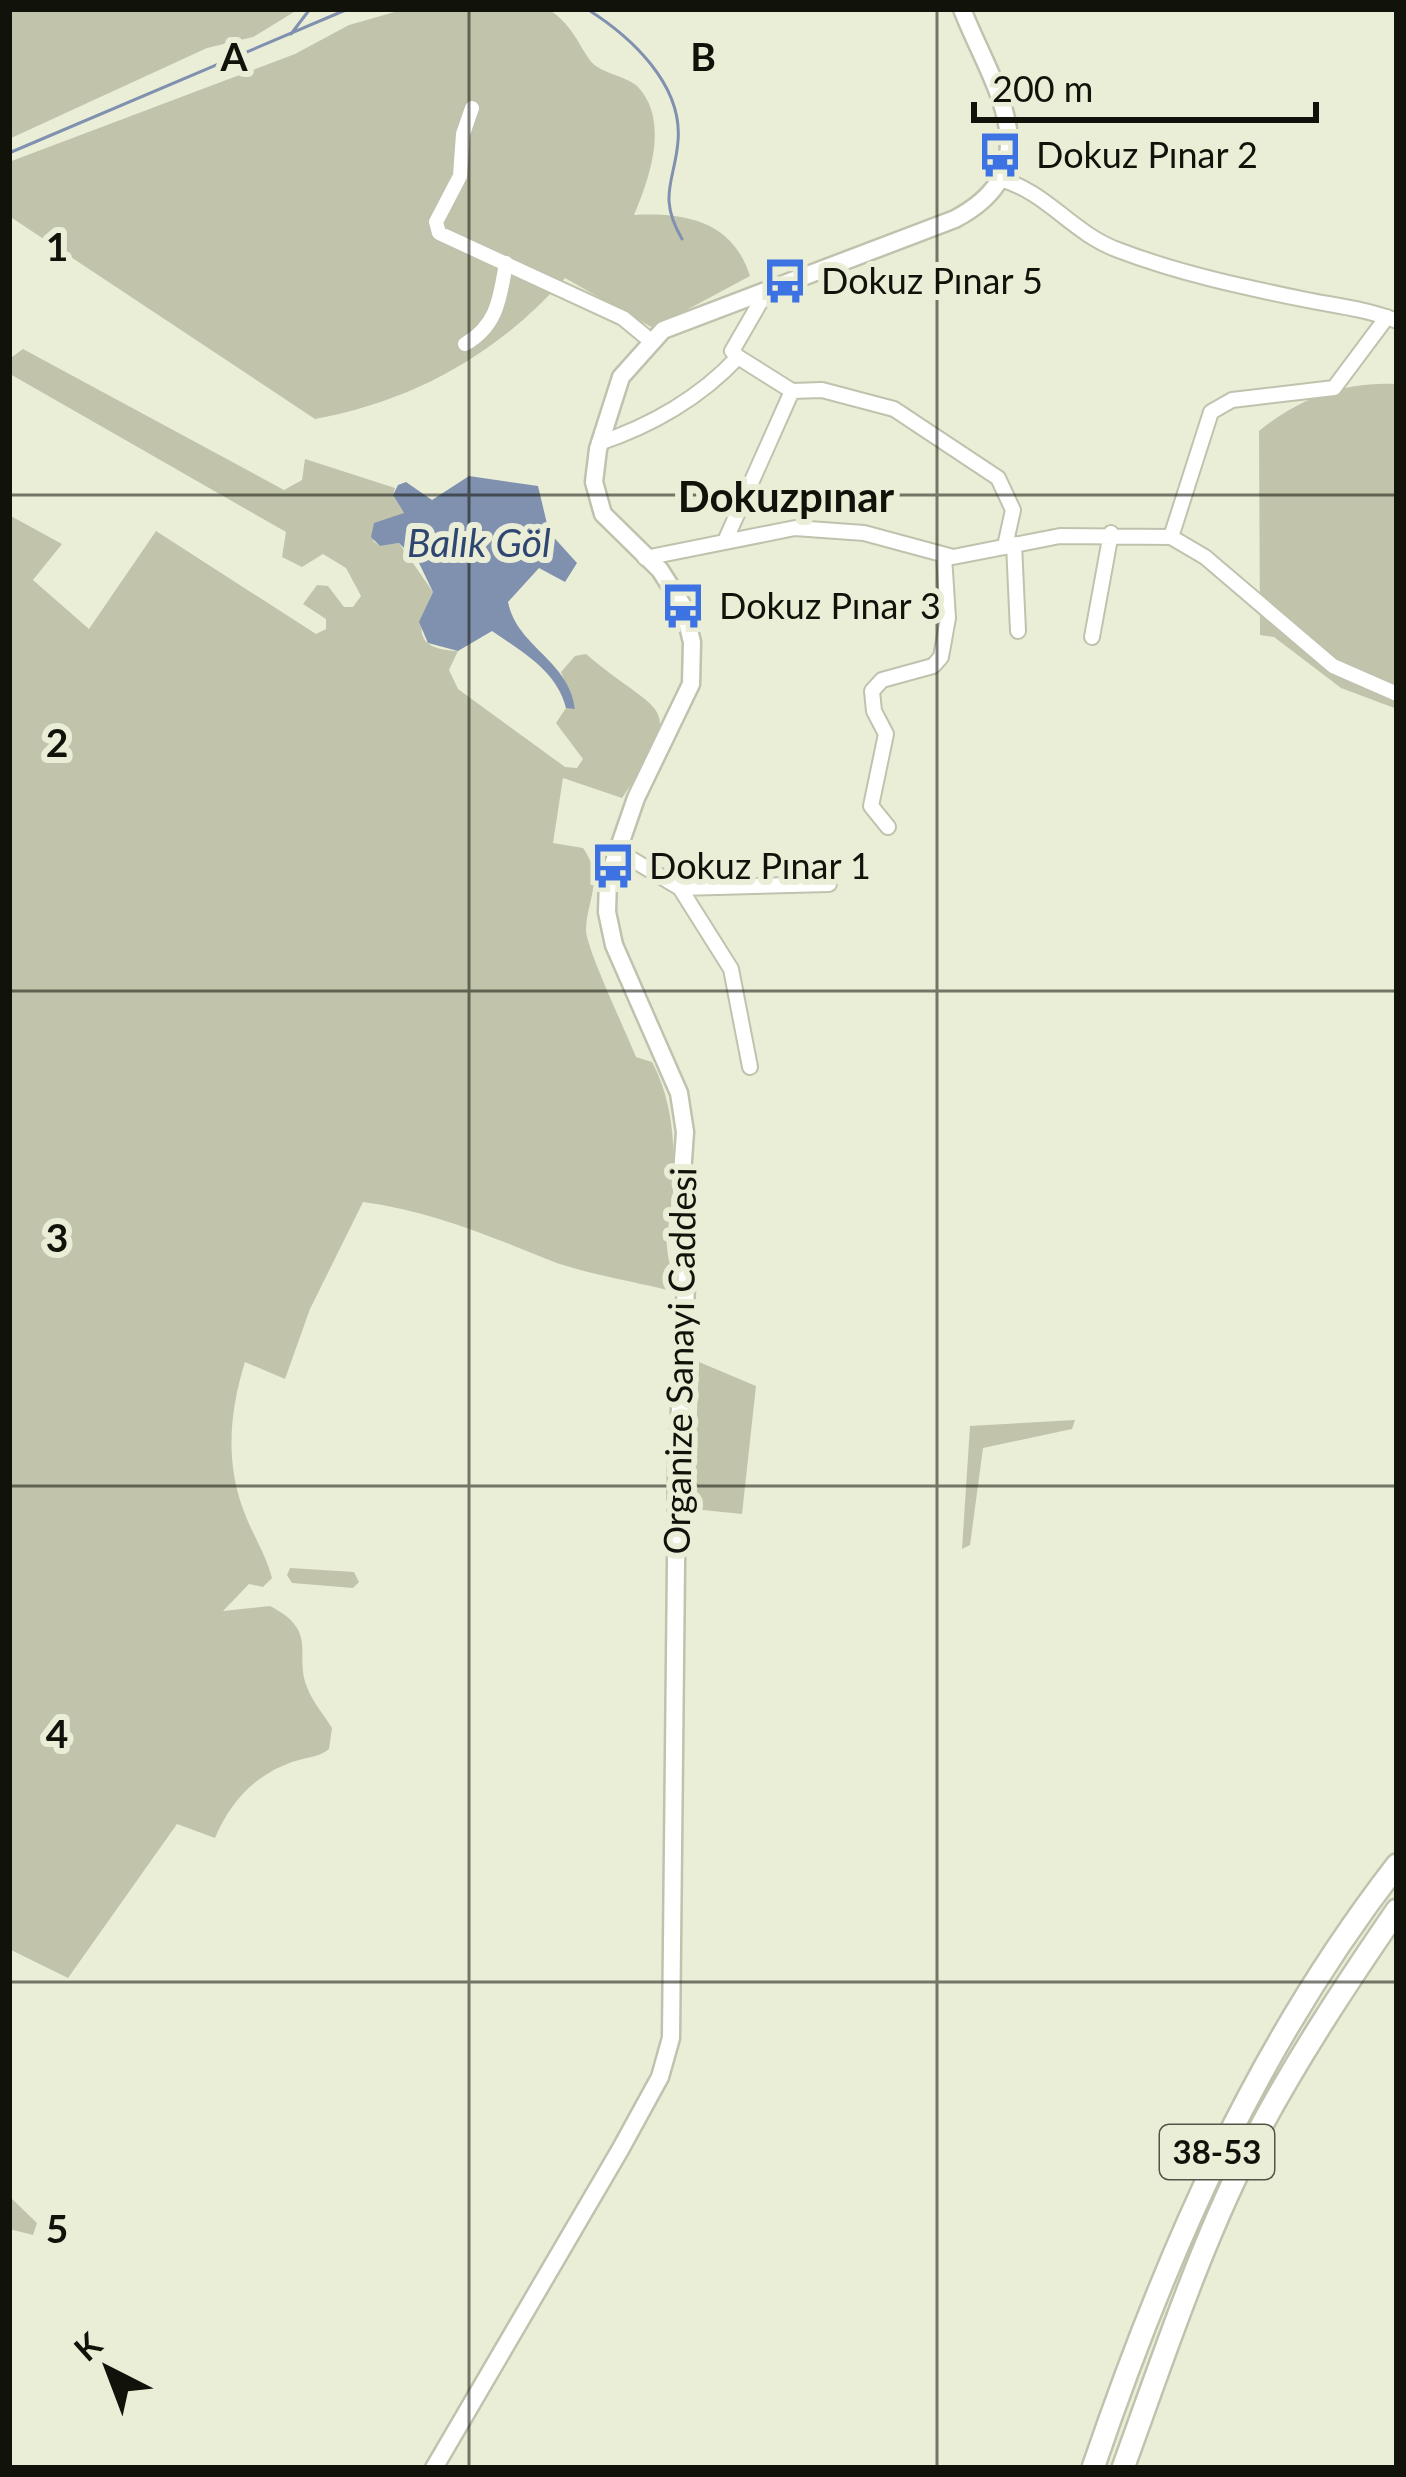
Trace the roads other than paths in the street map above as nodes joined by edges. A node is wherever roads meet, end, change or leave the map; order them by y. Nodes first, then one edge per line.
1 (962, 9) edge
2 (472, 108) dead end
3 (1000, 179) junction
4 (506, 263) junction
5 (769, 287) junction
6 (1392, 319) edge
7 (651, 340) junction
8 (465, 344) dead end
9 (738, 357) junction
10 (792, 391) junction
11 (599, 443) junction
12 (1111, 533) junction
13 (1171, 537) junction
14 (726, 539) junction
15 (1009, 545) junction
16 (944, 556) junction
17 (646, 558) junction
18 (1018, 631) dead end
19 (1092, 637) dead end
20 (1397, 694) edge
21 (888, 827) dead end
22 (618, 851) junction
23 (829, 884) dead end
24 (680, 888) junction
25 (750, 1066) dead end
26 (1397, 1865) edge
27 (1397, 1910) edge
28 (434, 2468) edge
29 (1093, 2468) edge
30 (1123, 2468) edge

1 - 3 street
2 - 4 street
3 - 5 street, Organize Sanayi Caddesi
3 - 6 street
4 - 7 street
4 - 8 street
5 - 7 street, Organize Sanayi Caddesi
5 - 9 street
6 - 13 street
7 - 11 street, Organize Sanayi Caddesi
9 - 10 street
9 - 11 street
10 - 14 street
10 - 15 street
11 - 17 street, Organize Sanayi Caddesi
12 - 13 street
12 - 15 street
12 - 19 street
13 - 20 street
14 - 16 street
14 - 17 street
15 - 16 street
15 - 18 street
16 - 21 street
17 - 22 street, Organize Sanayi Caddesi
22 - 24 street
22 - 28 street, Organize Sanayi Caddesi
23 - 24 street
24 - 25 street
26 - 29 highway, 38-53
27 - 30 highway, 38-53

